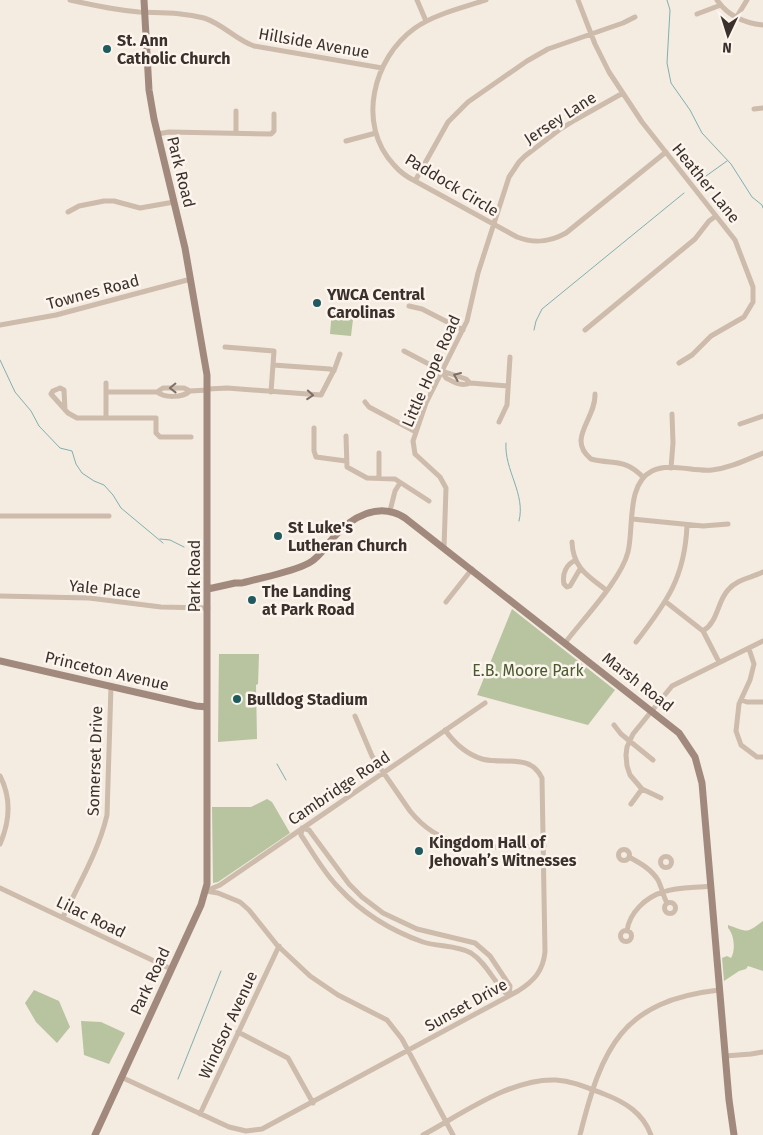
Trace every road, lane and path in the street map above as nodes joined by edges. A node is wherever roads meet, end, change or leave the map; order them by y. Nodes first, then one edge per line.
1 (70, 0) edge
2 (144, 0) edge
3 (417, 0) edge
4 (486, 0) edge
5 (578, 0) edge
6 (717, 0) edge
7 (747, 0) edge
8 (721, 5) junction
9 (144, 12) junction
10 (697, 14) dead end
11 (635, 17) dead end
12 (736, 18) junction
13 (426, 21) junction
14 (763, 25) edge
15 (591, 34) junction
16 (382, 68) junction
17 (623, 93) junction
18 (763, 108) edge
19 (754, 109) dead end
20 (236, 112) dead end
21 (274, 114) dead end
22 (236, 133) junction
23 (376, 133) junction
24 (157, 134) junction
25 (346, 141) dead end
26 (666, 152) junction
27 (415, 181) junction
28 (174, 202) junction
29 (68, 212) dead end
30 (716, 216) junction
31 (494, 225) junction
32 (191, 279) junction
33 (409, 306) dead end
34 (0, 325) edge
35 (463, 330) junction
36 (585, 330) dead end
37 (225, 347) dead end
38 (404, 352) dead end
39 (340, 354) dead end
40 (510, 358) dead end
41 (680, 363) dead end
42 (273, 365) junction
43 (442, 371) junction
44 (334, 372) junction
45 (106, 383) dead end
46 (508, 386) junction
47 (208, 390) junction
48 (106, 392) junction
49 (271, 392) junction
50 (595, 394) dead end
51 (365, 402) dead end
52 (66, 410) dead end
53 (672, 414) dead end
54 (763, 416) edge
55 (106, 417) junction
56 (499, 422) dead end
57 (740, 424) dead end
58 (314, 428) dead end
59 (416, 432) junction
60 (346, 436) dead end
61 (191, 437) dead end
62 (379, 453) dead end
63 (763, 454) edge
64 (346, 461) junction
65 (671, 468) junction
66 (643, 477) junction
67 (379, 478) junction
68 (400, 483) junction
69 (429, 501) dead end
70 (390, 511) junction
71 (0, 516) edge
72 (109, 516) dead end
73 (632, 520) junction
74 (687, 524) junction
75 (728, 524) dead end
76 (572, 542) dead end
77 (444, 548) junction
78 (576, 560) junction
79 (580, 569) junction
80 (472, 570) junction
81 (763, 572) edge
82 (606, 590) junction
83 (208, 591) junction
84 (0, 596) edge
85 (446, 602) dead end
86 (666, 602) junction
87 (208, 608) junction
88 (703, 631) junction
89 (763, 641) edge
90 (636, 642) dead end
91 (565, 643) junction
92 (749, 649) junction
93 (0, 661) edge
94 (719, 662) junction
95 (111, 686) junction
96 (741, 700) junction
97 (763, 702) edge
98 (486, 703) dead end
99 (207, 707) junction
100 (652, 710) junction
101 (355, 716) dead end
102 (614, 725) dead end
103 (445, 730) junction
104 (630, 739) junction
105 (763, 757) edge
106 (653, 760) dead end
107 (384, 773) junction
108 (0, 776) edge
109 (642, 789) junction
110 (661, 798) dead end
111 (631, 804) dead end
112 (302, 828) junction
113 (0, 844) edge
114 (544, 846) junction
115 (629, 857) dead end
116 (662, 865) dead end
117 (652, 873) junction
118 (711, 886) junction
119 (0, 888) edge
120 (206, 891) junction
121 (662, 892) junction
122 (667, 903) dead end
123 (387, 915) junction
124 (63, 917) junction
125 (381, 923) junction
126 (627, 931) dead end
127 (279, 946) junction
128 (171, 969) junction
129 (719, 990) junction
130 (509, 996) junction
131 (238, 1032) junction
132 (408, 1051) junction
133 (763, 1052) edge
134 (725, 1056) junction
135 (121, 1076) junction
136 (594, 1090) junction
137 (313, 1103) junction
138 (200, 1114) junction
139 (447, 1122) junction
140 (95, 1135) edge
141 (423, 1135) edge
142 (453, 1135) edge
143 (580, 1135) edge
144 (651, 1135) edge
145 (734, 1135) edge

1 - 9 street, Hillside Avenue
2 - 9 street, Park Road
3 - 13 street
4 - 13 street, Paddock Circle
5 - 15 street, Heather Lane
6 - 8 street
7 - 12 street
8 - 10 street
8 - 12 street
9 - 16 street, Hillside Avenue
9 - 24 street, Park Road
11 - 15 street
12 - 14 street
13 - 16 street, Paddock Circle
15 - 17 street, Heather Lane
15 - 27 street
16 - 23 street, Paddock Circle
17 - 26 street, Heather Lane
17 - 31 street, Jersey Lane
18 - 19 street
20 - 22 street
21 - 22 street
22 - 24 street
23 - 25 street
23 - 27 street, Paddock Circle
24 - 28 street, Park Road
26 - 30 street, Heather Lane
26 - 31 street, Paddock Circle
27 - 31 street, Paddock Circle
28 - 29 street
28 - 32 street, Park Road
30 - 36 street
30 - 41 street, Heather Lane
31 - 35 street, Little Hope Road
32 - 34 street, Townes Road
32 - 47 street, Park Road
33 - 35 street
35 - 43 street, Little Hope Road
37 - 42 street
38 - 43 street
39 - 44 street
40 - 46 street
42 - 44 street
42 - 49 street
43 - 46 street
43 - 59 street, Little Hope Road
49 -> 44 street
45 - 48 street
46 - 56 street
47 - 48 street
47 - 49 street
47 - 83 street, Park Road
48 - 55 street
50 - 66 street
51 - 59 street
52 - 55 street
53 - 65 street
54 - 57 street
55 - 61 street
58 - 64 street
59 - 77 street, Little Hope Road
60 - 64 street
62 - 67 street
63 - 65 street
64 - 67 street
65 - 66 street
66 - 73 street
67 - 68 street
68 - 69 street
68 - 70 street
70 - 77 street, Marsh Road
70 - 83 street
71 - 72 street
73 - 74 street
73 - 82 street
74 - 75 street
74 - 86 street
76 - 78 street
77 - 80 street, Marsh Road
78 - 79 street
78 - 79 street
79 - 82 street
80 - 85 street
80 - 91 street, Marsh Road
81 - 88 street
82 - 91 street
83 - 87 street, Park Road
84 - 87 street, Yale Place
86 - 88 street
86 - 90 street
87 - 99 street, Park Road
88 - 94 street
89 - 92 street
91 - 100 street, Marsh Road
92 - 94 street
92 - 96 street
93 - 95 street, Princeton Avenue
94 - 100 street
95 - 99 street, Princeton Avenue
95 - 124 street, Somerset Drive
96 - 97 street
96 - 105 street
98 - 103 street, Cambridge Road
99 - 120 street, Park Road
100 - 104 street
100 - 118 street, Marsh Road
101 - 107 street
102 - 104 street
103 - 107 street, Cambridge Road
103 - 114 street, Sunset Drive
104 - 106 street
104 - 109 street
107 - 112 street, Cambridge Road
107 - 114 street
108 - 113 street
109 - 110 street
109 - 111 street
112 - 120 street, Cambridge Road
112 - 123 street
112 - 125 street
114 - 130 street, Sunset Drive
115 - 117 street
116 - 117 street
117 - 121 street
118 - 121 street
118 - 129 street, Marsh Road
119 - 124 street, Lilac Road
120 - 127 street
120 - 128 street, Park Road
121 - 122 street
121 - 126 street
123 - 125 street
123 - 130 street
124 - 128 street, Lilac Road
125 - 130 street
127 - 131 street, Windsor Avenue
127 - 132 street
128 - 135 street, Park Road
129 - 134 street, Marsh Road
129 - 136 street
130 - 132 street, Sunset Drive
131 - 137 street
131 - 138 street, Windsor Avenue
132 - 137 street, Sunset Drive
132 - 139 street
133 - 134 street
134 - 145 street, Marsh Road
135 - 138 street, Sunset Drive
135 - 140 street, Park Road
136 - 139 street
136 - 143 street
136 - 144 street
137 - 138 street, Sunset Drive
139 - 141 street
139 - 142 street

